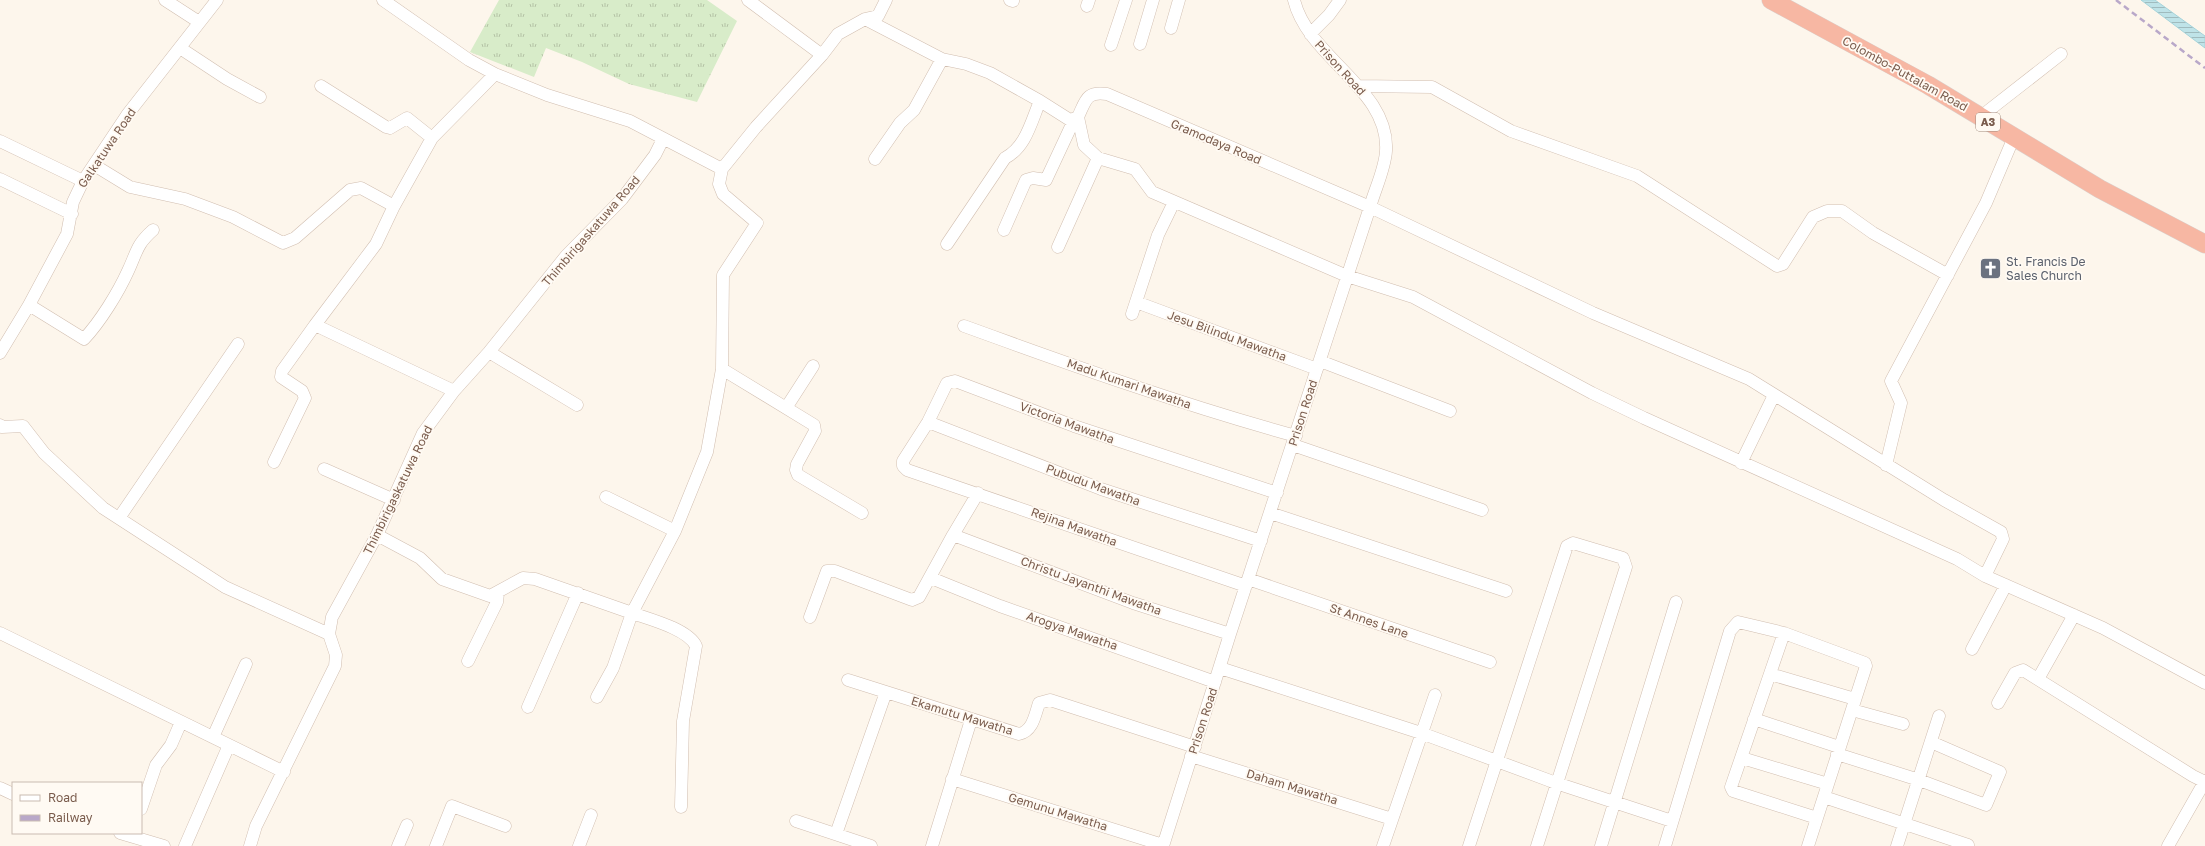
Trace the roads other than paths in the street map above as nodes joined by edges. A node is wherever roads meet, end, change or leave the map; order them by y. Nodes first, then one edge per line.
1 (165, 0) edge
2 (217, 0) edge
3 (383, 0) edge
4 (748, 0) edge
5 (886, 0) edge
6 (1126, 0) edge
7 (1153, 0) edge
8 (1179, 0) edge
9 (1294, 0) edge
10 (1340, 0) edge
11 (1771, 0) edge
12 (1788, 0) edge
13 (865, 19) junction
14 (199, 22) junction
15 (1171, 28) dead end
16 (1310, 34) junction
17 (1140, 44) dead end
18 (1111, 45) dead end
19 (180, 48) junction
20 (2061, 54) dead end
21 (822, 55) junction
22 (942, 59) junction
23 (495, 74) junction
24 (321, 86) dead end
25 (1358, 86) junction
26 (260, 97) dead end
27 (1040, 101) junction
28 (1988, 110) junction
29 (1076, 118) junction
30 (2014, 137) junction
31 (432, 138) junction
32 (663, 139) junction
33 (0, 140) edge
34 (1098, 158) junction
35 (875, 159) dead end
36 (94, 165) junction
37 (722, 169) junction
38 (0, 179) edge
39 (83, 181) junction
40 (1174, 202) junction
41 (394, 206) junction
42 (1370, 207) junction
43 (72, 214) junction
44 (153, 230) dead end
45 (1004, 230) dead end
46 (2205, 232) edge
47 (947, 244) dead end
48 (2205, 244) edge
49 (1058, 247) dead end
50 (1948, 275) junction
51 (1347, 276) junction
52 (1136, 302) junction
53 (29, 305) junction
54 (1132, 314) dead end
55 (315, 325) junction
56 (964, 326) dead end
57 (238, 344) dead end
58 (489, 352) junction
59 (0, 353) edge
60 (1319, 365) junction
61 (813, 366) dead end
62 (722, 369) junction
63 (454, 391) junction
64 (1774, 395) junction
65 (577, 405) dead end
66 (786, 408) junction
67 (1450, 411) dead end
68 (928, 422) junction
69 (0, 425) edge
70 (1295, 440) junction
71 (274, 462) dead end
72 (1741, 463) junction
73 (1886, 465) junction
74 (903, 466) joint
75 (324, 469) dead end
76 (978, 493) junction
77 (1277, 493) junction
78 (606, 497) dead end
79 (394, 500) junction
80 (1482, 510) dead end
81 (862, 513) dead end
82 (1270, 513) junction
83 (119, 518) junction
84 (675, 531) junction
85 (377, 535) junction
86 (953, 535) junction
87 (1261, 541) junction
88 (1985, 576) junction
89 (931, 578) junction
90 (1247, 583) junction
91 (2006, 585) junction
92 (1506, 591) dead end
93 (498, 593) junction
94 (578, 593) junction
95 (1676, 602) dead end
96 (632, 613) junction
97 (2074, 615) junction
98 (810, 617) dead end
99 (0, 633) edge
100 (1784, 633) junction
101 (329, 634) junction
102 (1230, 634) junction
103 (1972, 649) dead end
104 (468, 662) dead end
105 (1490, 662) dead end
106 (246, 664) dead end
107 (1220, 668) junction
108 (1770, 674) junction
109 (2038, 679) junction
110 (848, 680) dead end
111 (1215, 682) junction
112 (2205, 683) edge
113 (886, 692) junction
114 (1435, 695) dead end
115 (597, 698) dead end
116 (1998, 703) dead end
117 (1853, 704) junction
118 (528, 707) dead end
119 (1939, 716) dead end
120 (1754, 719) junction
121 (971, 720) junction
122 (181, 722) junction
123 (1903, 724) dead end
124 (1421, 733) junction
125 (213, 737) junction
126 (1931, 742) junction
127 (229, 745) junction
128 (1838, 751) junction
129 (1193, 752) junction
130 (1742, 758) junction
131 (1498, 760) junction
132 (284, 772) junction
133 (952, 779) junction
134 (1919, 780) junction
135 (2205, 781) edge
136 (1556, 783) junction
137 (1828, 784) junction
138 (0, 788) edge
139 (12, 794) edge
140 (1824, 797) junction
141 (1614, 802) junction
142 (142, 806) edge
143 (681, 807) dead end
144 (591, 815) dead end
145 (1817, 818) junction
146 (1392, 819) junction
147 (796, 821) dead end
148 (1672, 821) junction
149 (1904, 823) junction
150 (407, 825) dead end
151 (505, 826) dead end
152 (122, 834) edge
153 (836, 834) junction
154 (131, 839) edge
155 (1968, 845) dead end
156 (164, 846) edge
157 (185, 846) edge
158 (250, 846) edge
159 (398, 846) edge
160 (436, 846) edge
161 (579, 846) edge
162 (871, 846) edge
163 (932, 846) edge
164 (1163, 846) edge
165 (1383, 846) edge
166 (1469, 846) edge
167 (1537, 846) edge
168 (1601, 846) edge
169 (1665, 846) edge
170 (1808, 846) edge
171 (1896, 846) edge
172 (2168, 846) edge

1 - 14 street
2 - 14 street, Galkatuwa Road
3 - 23 street
4 - 21 street
5 - 13 street
6 - 18 street
7 - 17 street
8 - 15 street
9 - 16 street, Prison Road
10 - 16 street
11 - 30 highway, Colombo-Puttalam Road / A3
12 - 28 highway, Colombo-Puttalam Road / A3
13 - 21 street
13 - 22 street
14 - 19 street, Galkatuwa Road
16 - 25 street, Prison Road
19 - 26 street
19 - 36 street, Galkatuwa Road
20 - 28 street
21 - 37 street
22 - 27 street
22 - 35 street
23 - 31 street
23 - 32 street
24 - 31 street
25 - 42 street, Prison Road
25 - 50 street
27 - 29 street
27 - 47 street
28 - 46 highway, Colombo-Puttalam Road / A3
29 - 34 street
29 - 42 street, Gramodaya Road
29 - 45 street, Gramodaya Road
30 - 48 highway, Colombo-Puttalam Road / A3
30 - 50 street
31 - 41 street
32 - 37 street
32 - 58 street, Thimbirigaskatuwa Road
33 - 39 street
34 - 40 street
34 - 49 street
36 - 39 street, Galkatuwa Road
36 - 41 street
37 - 62 street
38 - 43 street
39 - 43 street, Galkatuwa Road
40 - 51 street
40 - 52 street
41 - 55 street
42 - 51 street, Prison Road
42 - 64 street, Gramodaya Road
43 - 53 street, Galkatuwa Road
44 - 53 street
50 - 73 street
51 - 60 street, Prison Road
51 - 72 street
52 - 54 street
52 - 60 street, Jesu Bilindu Mawatha
53 - 59 street, Galkatuwa Road
55 - 63 street
55 - 71 street
56 - 70 street, Madu Kumari Mawatha
57 - 83 street
58 - 63 street, Thimbirigaskatuwa Road
58 - 65 street
60 - 67 street, Jesu Bilindu Mawatha
60 - 70 street, Prison Road
61 - 66 street
62 - 66 street
62 - 84 street
63 - 79 street, Thimbirigaskatuwa Road
64 - 72 street
64 - 73 street, Gramodaya Road
66 - 81 street
68 - 74 street, Victoria Mawatha
68 - 77 street, Victoria Mawatha
68 - 87 street, Pubudu Mawatha
69 - 83 street
70 - 77 street, Prison Road
70 - 80 street, Madu Kumari Mawatha
72 - 88 street
73 - 88 street, Gramodaya Road
74 - 76 street, Rejina Mawatha
75 - 79 street
76 - 86 street
76 - 90 street, Rejina Mawatha
77 - 82 street, Prison Road
78 - 84 street
79 - 85 street, Thimbirigaskatuwa Road
82 - 87 street, Prison Road
82 - 92 street
83 - 101 street
84 - 96 street
85 - 93 street
85 - 101 street, Thimbirigaskatuwa Road
86 - 89 street
86 - 102 street, Christu Jayanthi Mawatha
87 - 90 street, Prison Road
88 - 91 street
89 - 98 street
89 - 111 street, Arogya Mawatha
90 - 102 street, Prison Road
90 - 105 street, St Annes Lane
91 - 97 street
91 - 103 street
93 - 94 street
93 - 104 street
94 - 96 street
94 - 118 street
95 - 141 street
96 - 115 street
96 - 143 street
97 - 109 street
97 - 112 street
99 - 122 street
100 - 108 street
100 - 117 street
100 - 148 street
101 - 132 street
102 - 107 street, Prison Road
106 - 125 street
107 - 111 street, Prison Road
107 - 124 street
108 - 117 street
108 - 120 street
109 - 116 street
109 - 135 street
110 - 113 street, Ekamutu Mawatha
111 - 129 street, Prison Road
113 - 121 street, Ekamutu Mawatha
113 - 153 street
114 - 124 street
117 - 123 street
117 - 128 street
119 - 126 street
120 - 128 street
120 - 130 street
121 - 129 street, Ekamutu Mawatha
121 - 133 street
122 - 125 street
122 - 142 street
124 - 131 street
124 - 146 street
125 - 127 street
126 - 134 street
126 - 134 street
127 - 132 street
127 - 157 street
128 - 134 street
128 - 137 street
129 - 146 street, Daham Mawatha
129 - 164 street, Prison Road
130 - 137 street
130 - 145 street
131 - 136 street
131 - 136 street
131 - 166 street
132 - 158 street
133 - 163 street
133 - 164 street, Gemunu Mawatha
134 - 149 street
135 - 172 street
136 - 141 street
136 - 167 street
137 - 140 street
138 - 139 street
140 - 145 street
140 - 149 street
141 - 148 street
141 - 168 street
144 - 161 street
145 - 170 street
146 - 165 street
147 - 153 street
148 - 169 street
149 - 155 street
149 - 171 street
150 - 159 street
151 - 160 street
152 - 154 street
153 - 162 street
154 - 156 street

